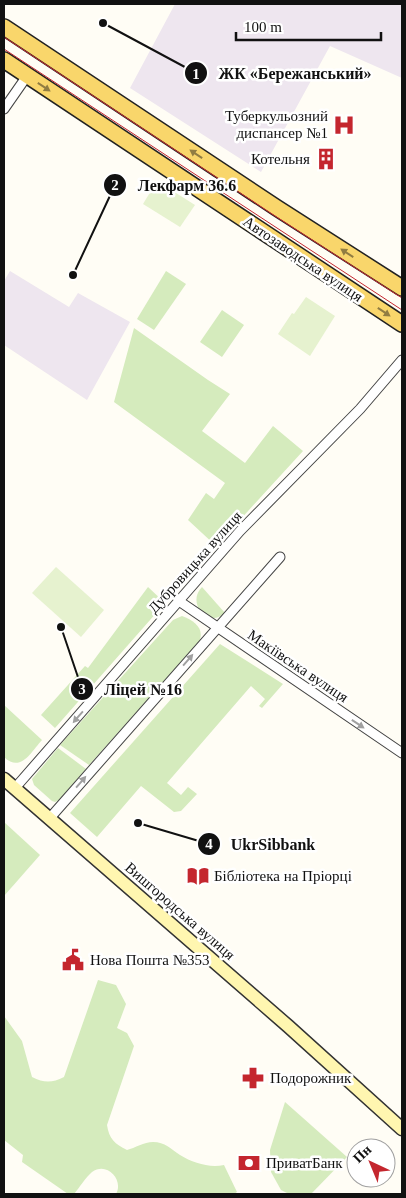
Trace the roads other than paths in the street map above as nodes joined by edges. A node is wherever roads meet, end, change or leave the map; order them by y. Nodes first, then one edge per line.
1 (4, 27) edge
2 (4, 60) edge
3 (27, 76) junction
4 (4, 109) edge
5 (402, 288) edge
6 (402, 324) edge
7 (402, 360) edge
8 (280, 557) dead end
9 (179, 601) junction
10 (217, 627) junction
11 (402, 753) edge
12 (4, 779) edge
13 (15, 788) junction
14 (49, 818) junction
15 (402, 1129) edge

5 -> 1 main road, Автозаводська вулиця
2 - 3 main road, Автозаводська вулиця
3 - 4 street
3 -> 6 main road, Автозаводська вулиця
7 - 9 street, Дубровицька вулиця
8 - 10 street
9 - 10 street, Макіївська вулиця
9 -> 13 street, Дубровицька вулиця
10 -> 11 street, Макіївська вулиця
14 -> 10 street
12 - 13 main road, Вишгородська вулиця
13 - 14 main road, Вишгородська вулиця
14 - 15 main road, Вишгородська вулиця

